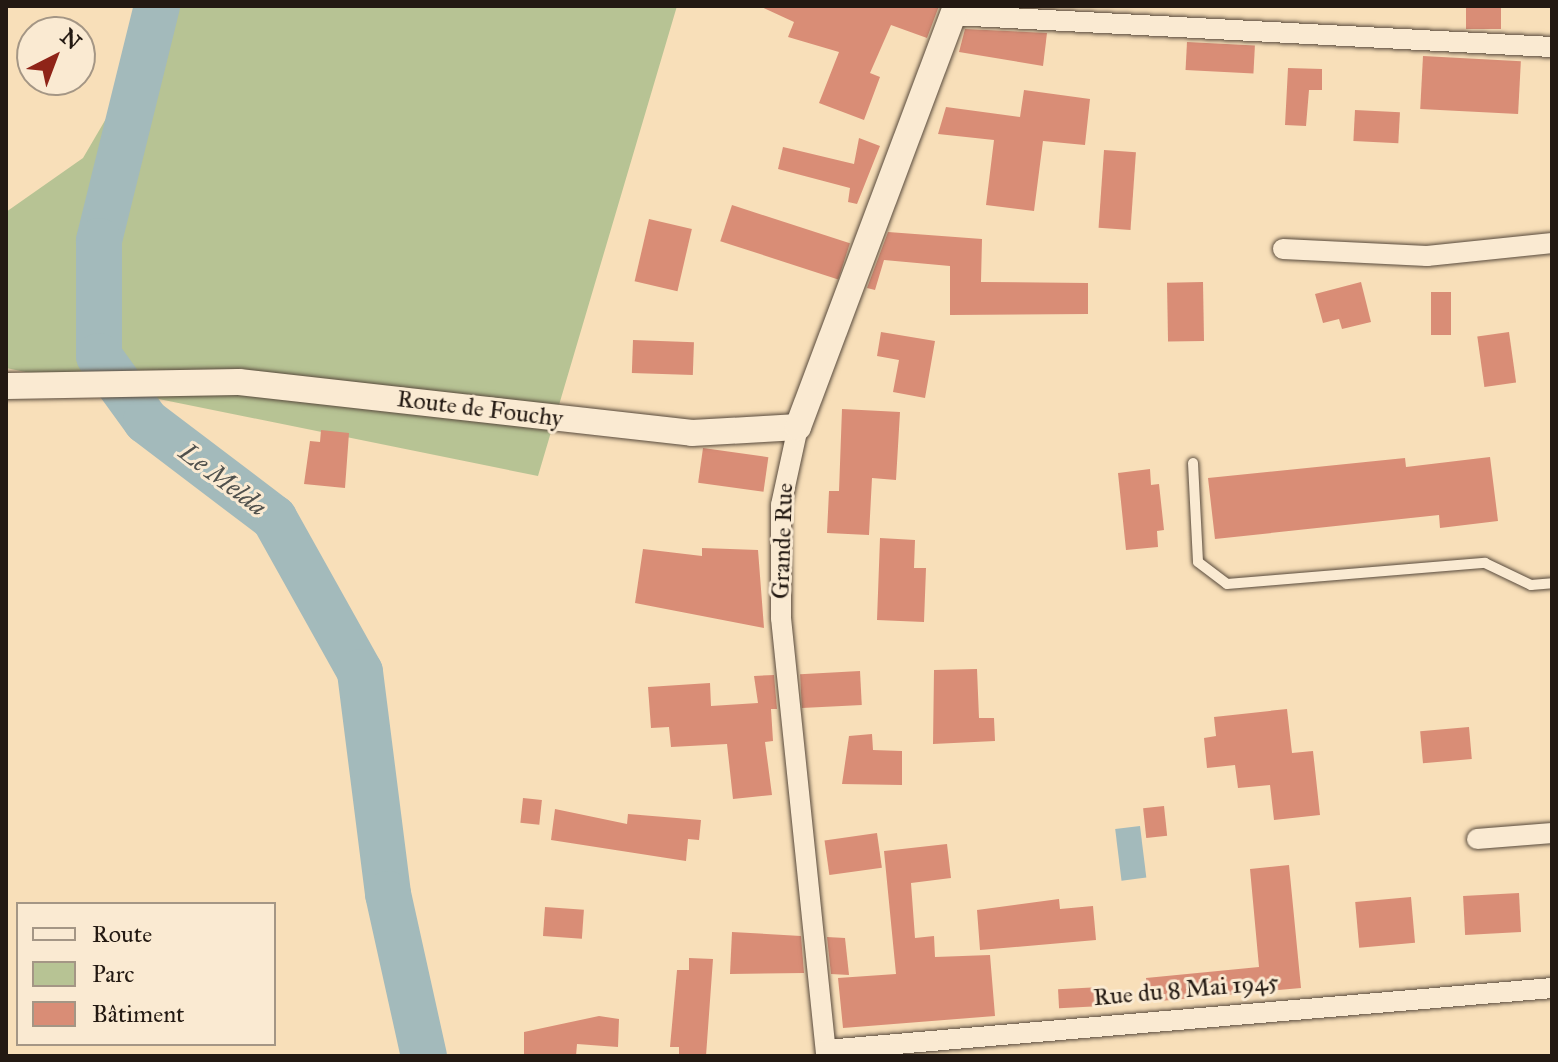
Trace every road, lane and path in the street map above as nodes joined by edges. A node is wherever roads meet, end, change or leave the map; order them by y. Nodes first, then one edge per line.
1 (955, 11) edge
2 (1552, 47) edge
3 (1552, 243) edge
4 (1283, 249) dead end
5 (6, 386) edge
6 (798, 427) junction
7 (1193, 463) dead end
8 (1552, 583) edge
9 (1552, 833) edge
10 (1477, 839) dead end
11 (1552, 988) edge
12 (826, 1053) edge

1 - 2 street
1 - 6 street, Grande Rue
3 - 4 street
5 - 6 street, Route de Fouchy
6 - 12 street, Grande Rue
7 - 8 lane
9 - 10 street
11 - 12 street, Rue du 8 Mai 1945

